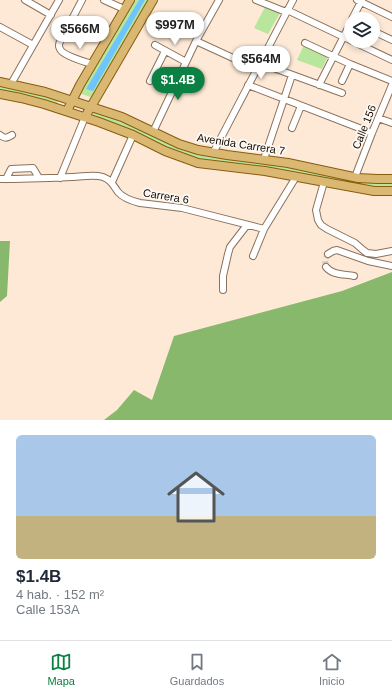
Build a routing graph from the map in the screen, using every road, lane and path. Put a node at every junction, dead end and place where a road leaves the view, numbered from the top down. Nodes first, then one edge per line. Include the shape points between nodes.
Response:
1 (25, 0) edge
2 (59, 0) edge
3 (82, 0) edge
4 (104, 0) edge
5 (130, 0) edge
6 (153, 0) edge
7 (219, 0) edge
8 (256, 0) edge
9 (293, 0) edge
10 (360, 1) edge
11 (124, 9) junction
12 (287, 11) junction
13 (355, 12) edge
14 (51, 14) junction
15 (392, 17) edge
16 (0, 27) edge
17 (380, 34) edge
18 (343, 38) junction
19 (392, 40) edge
20 (196, 41) junction
21 (305, 43) dead end
22 (33, 45) junction
23 (154, 45) dead end
24 (165, 51) junction
25 (333, 56) junction
26 (392, 60) edge
27 (186, 62) junction
28 (92, 64) junction
29 (350, 64) junction
30 (258, 66) junction
31 (292, 75) junction
32 (150, 81) dead end
33 (342, 81) dead end
34 (392, 81) edge
35 (0, 82) edge
36 (11, 84) junction
37 (248, 85) junction
38 (320, 85) junction
39 (392, 85) edge
40 (342, 93) dead end
41 (2, 96) edge
42 (284, 99) junction
43 (72, 100) junction
44 (91, 106) junction
45 (301, 106) junction
46 (67, 112) junction
47 (85, 118) junction
48 (378, 118) junction
49 (392, 123) edge
50 (292, 128) dead end
51 (153, 132) junction
52 (372, 133) junction
53 (0, 135) edge
54 (12, 135) dead end
55 (133, 135) junction
56 (213, 153) junction
57 (264, 159) junction
58 (296, 177) junction
59 (355, 177) junction
60 (39, 178) junction
61 (60, 178) junction
62 (3, 179) edge
63 (392, 179) edge
64 (112, 182) junction
65 (328, 183) junction
66 (392, 191) edge
67 (247, 224) junction
68 (264, 229) junction
69 (392, 251) edge
70 (328, 254) dead end
71 (253, 256) dead end
72 (326, 266) dead end
73 (392, 266) edge
74 (354, 276) dead end
75 (224, 290) dead end

1 - 14 street
2 - 14 street
3 - 28 street via 59,48 61,52
4 - 11 street
5 - 11 main road
6 - 44 main road
7 - 20 street
8 - 12 street
9 - 12 street
10 - 13 street
10 - 15 street
11 - 28 main road
12 - 18 street
12 - 30 street
14 - 22 street
16 - 22 street
17 - 19 street
18 - 25 street
18 - 26 street
20 - 27 street
20 - 30 street
21 - 25 street
22 - 36 street
23 - 24 street
24 - 27 street
24 - 32 street
25 - 29 street
25 - 38 street
27 - 51 street
28 - 43 main road
29 - 33 street
29 - 34 street
30 - 31 street
30 - 37 street
31 - 38 street
31 - 42 street
35 - 36 main road, Avenida Carrera 7
36 - 43 main road, Avenida Carrera 7
37 - 42 street
37 - 56 street
38 - 40 street
39 - 48 street, Calle 156
41 - 46 main road via 44,104
42 - 45 street
42 - 57 street
43 - 44 main road, Avenida Carrera 7
43 - 46 main road
44 - 47 main road
44 - 51 main road, Avenida Carrera 7
45 - 50 street
45 - 52 street
46 - 47 main road
47 - 55 main road
47 - 61 street
48 - 49 street
48 - 52 street, Calle 156
51 - 56 main road, Avenida Carrera 7 via 179,144
52 - 59 street, Calle 156
53 - 54 street via 7,138
55 - 58 main road via 165,151 198,163
55 - 64 street
56 - 57 main road, Avenida Carrera 7
57 - 59 main road, Avenida Carrera 7
58 - 65 main road
58 - 68 street
59 - 63 main road, Avenida Carrera 7
59 - 65 main road via 349,184
60 - 61 street
60 - 62 street
60 - 62 street via 33,168 11,169
61 - 64 street via 94,176
64 - 67 street, Carrera 6 via 123,196 133,201 182,208
65 - 66 main road via 374,191
65 - 69 street via 316,210 322,225 356,243 367,253
67 - 68 street, Carrera 6
67 - 75 street via 230,247 222,276
68 - 71 street
70 - 73 street via 337,250
72 - 74 street via 333,272

